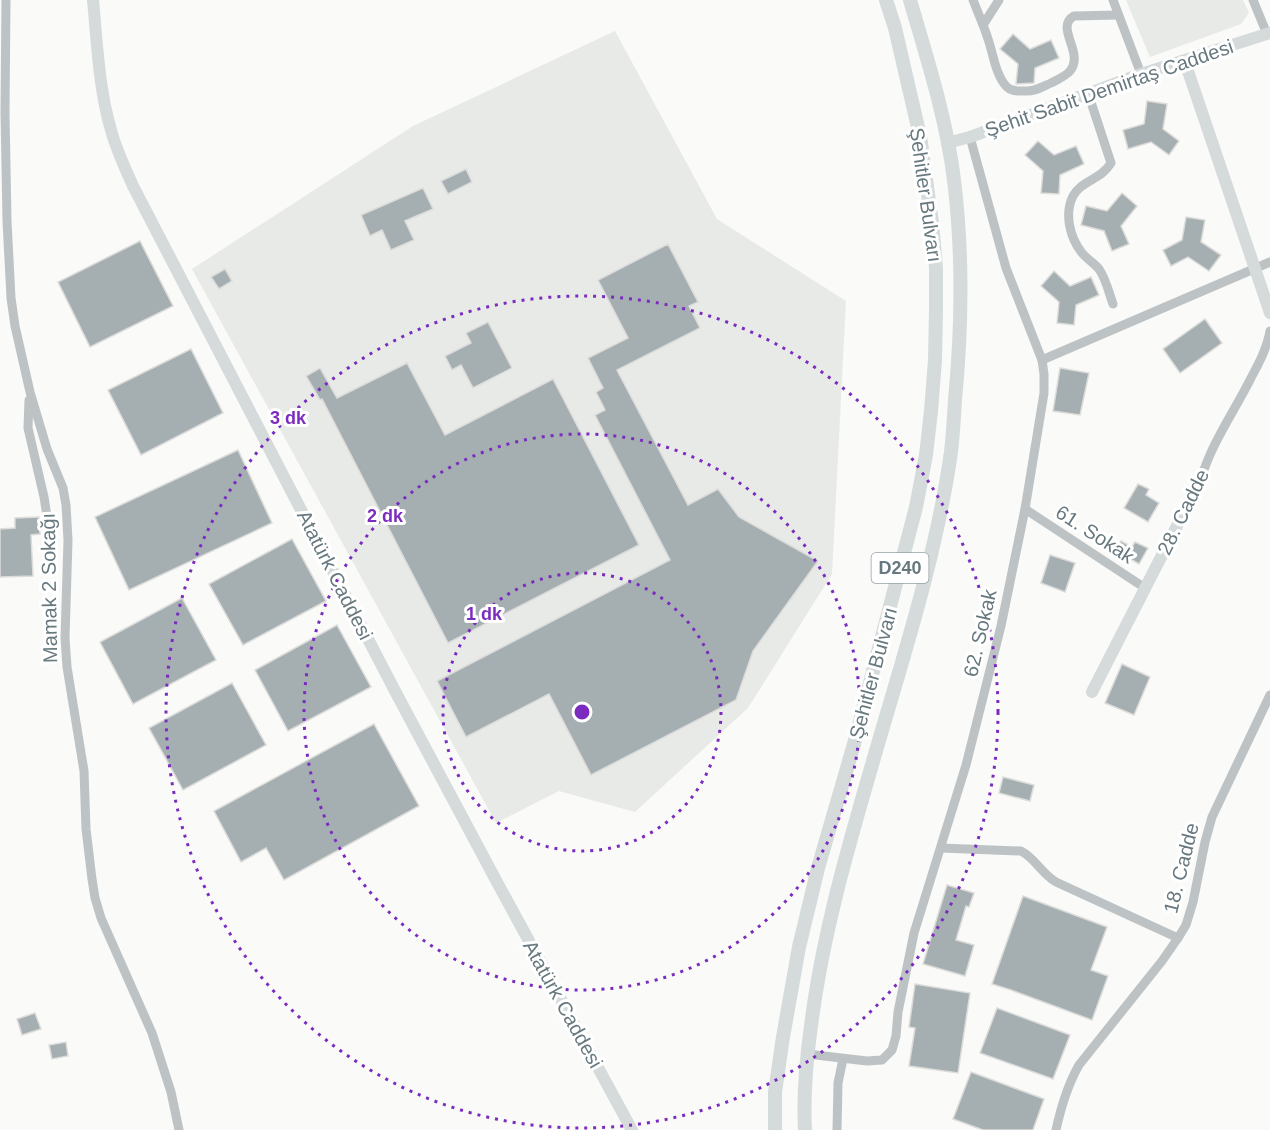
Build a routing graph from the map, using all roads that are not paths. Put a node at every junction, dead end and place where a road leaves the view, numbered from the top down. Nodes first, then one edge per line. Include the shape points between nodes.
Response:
1 (6, 0) edge
2 (93, 0) edge
3 (886, 0) edge
4 (910, 0) edge
5 (974, 0) edge
6 (999, 0) edge
7 (1113, 0) edge
8 (1253, 0) edge
9 (1118, 15) junction
10 (983, 25) junction
11 (1268, 34) edge
12 (1188, 71) dead end
13 (1141, 74) junction
14 (1088, 93) junction
15 (969, 137) junction
16 (947, 144) junction
17 (1270, 262) edge
18 (1255, 268) junction
19 (1113, 304) dead end
20 (1270, 313) edge
21 (1270, 331) edge
22 (1042, 360) junction
23 (30, 392) junction
24 (1201, 478) joint
25 (1025, 509) junction
26 (48, 563) dead end
27 (1145, 588) junction
28 (1092, 692) dead end
29 (1270, 695) edge
30 (941, 848) junction
31 (1178, 938) junction
32 (807, 1054) junction
33 (843, 1059) junction
34 (179, 1130) edge
35 (632, 1130) edge
36 (775, 1130) edge
37 (805, 1130) edge
38 (837, 1130) edge
39 (1056, 1130) edge

1 - 23 street, Mamak 2 Sokağı via 9,271 15,326
2 - 35 main road, Atatürk Caddesi via 110,128 133,186 395,691
3 - 36 main road, Şehitler Bulvarı / D240 via 920,136 932,223 936,289 931,411 916,507 799,947 775,1092
4 - 16 main road, Şehitler Bulvarı / D240
5 - 10 street
6 - 10 street
7 - 9 street
8 - 11 street
9 - 10 street via 1070,18 1066,27 1075,56 1072,69 1029,92 1012,91 1005,86
9 - 13 street
11 - 13 main road, Şehit Sabit Demirtaş Caddesi
12 - 18 main road
13 - 14 main road, Şehit Sabit Demirtaş Caddesi
14 - 15 main road, Şehit Sabit Demirtaş Caddesi
14 - 19 street via 1111,163 1107,171 1077,190 1069,211 1070,228 1083,253 1099,269
15 - 16 main road, Şehit Sabit Demirtaş Caddesi
15 - 22 street, 62. Sokak via 1006,268
16 - 32 main road, Şehitler Bulvarı / D240 via 954,179 961,305 951,450 929,562 841,872 814,997
17 - 18 street
18 - 20 main road
18 - 22 street
21 - 24 street, 28. Cadde via 1263,356 1218,437
22 - 25 street, 62. Sokak via 1044,393
23 - 26 street via 28,428 48,523
23 - 34 street, Mamak 2 Sokağı via 66,505 67,668 84,771 86,829 95,898 152,1033
24 - 27 main road, 28. Cadde
25 - 27 street, 61. Sokak
25 - 30 street, 62. Sokak via 982,703
27 - 28 main road, 28. Cadde
29 - 31 street, 18. Cadde via 1212,817 1191,908
30 - 31 street via 1021,851 1056,882
30 - 33 street, 62. Sokak via 914,933 892,1050 882,1060
31 - 39 street, 18. Cadde via 1079,1065 1065,1093
32 - 33 street, 62. Sokak
32 - 37 main road, Şehitler Bulvarı / D240
33 - 38 street

